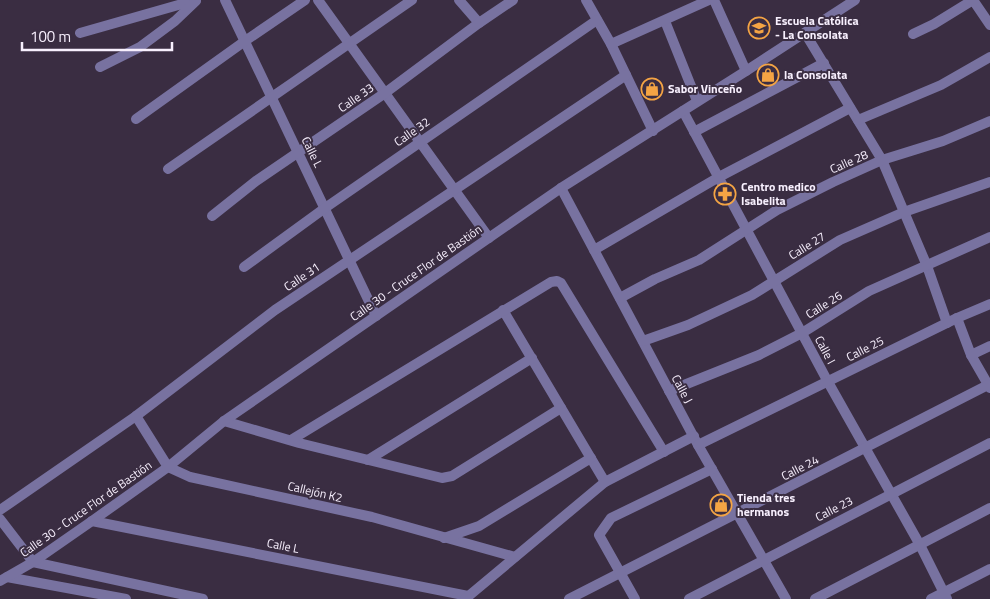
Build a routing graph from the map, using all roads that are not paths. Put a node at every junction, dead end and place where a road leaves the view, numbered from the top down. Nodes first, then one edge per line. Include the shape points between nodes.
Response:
1 (197, 0) edge
2 (225, 0) edge
3 (305, 0) edge
4 (318, 0) edge
5 (412, 0) edge
6 (460, 0) edge
7 (513, 0) edge
8 (586, 0) edge
9 (708, 0) edge
10 (714, 0) edge
11 (855, 0) edge
12 (972, 0) edge
13 (597, 20) junction
14 (664, 21) junction
15 (479, 23) junction
16 (990, 25) edge
17 (80, 33) dead end
18 (806, 33) junction
19 (913, 34) dead end
20 (245, 41) junction
21 (350, 44) junction
22 (611, 44) junction
23 (990, 57) edge
24 (824, 63) junction
25 (100, 67) dead end
26 (746, 71) junction
27 (626, 75) junction
28 (385, 93) junction
29 (272, 96) junction
30 (697, 101) junction
31 (850, 108) junction
32 (683, 111) junction
33 (136, 119) dead end
34 (858, 120) junction
35 (990, 121) edge
36 (653, 131) junction
37 (694, 132) junction
38 (420, 142) junction
39 (299, 153) junction
40 (882, 160) junction
41 (168, 169) dead end
42 (719, 177) junction
43 (990, 182) edge
44 (560, 188) junction
45 (454, 190) junction
46 (325, 208) junction
47 (904, 212) junction
48 (212, 216) dead end
49 (746, 230) junction
50 (990, 237) edge
51 (489, 238) junction
52 (594, 250) junction
53 (349, 260) junction
54 (927, 266) junction
55 (244, 267) dead end
56 (774, 281) junction
57 (620, 298) junction
58 (990, 304) edge
59 (503, 310) junction
60 (376, 316) junction
61 (952, 320) junction
62 (802, 333) junction
63 (643, 341) junction
64 (990, 346) edge
65 (971, 354) junction
66 (532, 358) junction
67 (828, 382) junction
68 (989, 387) edge
69 (670, 392) junction
70 (561, 408) junction
71 (136, 416) junction
72 (224, 422) junction
73 (291, 440) junction
74 (696, 440) junction
75 (990, 443) edge
76 (865, 448) junction
77 (664, 452) junction
78 (591, 458) junction
79 (368, 460) junction
80 (168, 467) junction
81 (712, 469) junction
82 (605, 482) junction
83 (891, 494) junction
84 (990, 508) edge
85 (0, 510) edge
86 (737, 514) junction
87 (0, 519) edge
88 (92, 521) junction
89 (444, 538) junction
90 (920, 545) junction
91 (515, 557) junction
92 (764, 560) junction
93 (33, 562) junction
94 (990, 569) edge
95 (621, 574) junction
96 (3, 579) edge
97 (945, 596) edge
98 (188, 597) edge
99 (113, 598) edge
100 (466, 598) edge
101 (126, 599) edge
102 (203, 599) edge
103 (569, 599) edge
104 (635, 599) edge
105 (690, 599) edge
106 (786, 599) edge
107 (815, 599) edge
108 (930, 599) edge

1 - 17 street
1 - 25 street via 175,22 140,47
2 - 20 street, Calle L
3 - 20 street
4 - 21 street
5 - 21 street
6 - 15 street
7 - 15 street, Calle 33
8 - 13 street
9 - 14 street
10 - 26 street
11 - 18 street, Calle 30 - Cruce Flor de Bastión
12 - 16 street
12 - 19 street
13 - 22 street
13 - 38 street, Calle 32
14 - 22 street
14 - 30 street
15 - 28 street, Calle 33
18 - 24 street
18 - 26 street, Calle 30 - Cruce Flor de Bastión
20 - 29 street, Calle L
20 - 33 street
21 - 28 street
21 - 29 street
22 - 27 street
23 - 34 street via 941,85
24 - 31 street
24 - 37 street
26 - 30 street, Calle 30 - Cruce Flor de Bastión
27 - 36 street
27 - 45 street, Calle 31
28 - 38 street
28 - 39 street, Calle 33
29 - 39 street, Calle L
29 - 41 street
30 - 32 street, Calle 30 - Cruce Flor de Bastión
31 - 34 street
31 - 42 street
32 - 36 street, Calle 30 - Cruce Flor de Bastión
32 - 37 street, Calle I
34 - 40 street
35 - 40 street, Calle 28 via 943,141
36 - 44 street, Calle 30 - Cruce Flor de Bastión
37 - 42 street, Calle I
38 - 45 street
38 - 46 street, Calle 32
39 - 46 street, Calle L
39 - 48 street, Calle 33 via 256,180
40 - 47 street
40 - 49 street, Calle 28 via 777,210
42 - 49 street, Calle I
42 - 52 street
43 - 47 street, Calle 27
44 - 51 street, Calle 30 - Cruce Flor de Bastión
44 - 52 street, Calle J
45 - 51 street
45 - 53 street, Calle 31
46 - 53 street, Calle L
46 - 55 street, Calle 32
47 - 54 street
47 - 56 street, Calle 27 via 840,240
49 - 56 street, Calle I
49 - 57 street, Calle 28 via 699,260
50 - 54 street, Calle 26
51 - 60 street, Calle 30 - Cruce Flor de Bastión
52 - 57 street, Calle J
53 - 60 street, Calle L
53 - 71 street, Calle 31 via 275,310
54 - 61 street
54 - 62 street, Calle 26 via 869,292
56 - 62 street, Calle I
56 - 63 street, Calle 27 via 688,325
57 - 63 street, Calle J
58 - 61 street, Calle 25
59 - 66 street
59 - 73 street
59 - 77 street via 551,282 561,283
60 - 72 street, Calle 30 - Cruce Flor de Bastión
61 - 65 street
61 - 67 street, Calle 25
62 - 67 street, Calle I
62 - 69 street, Calle 26
63 - 69 street, Calle J
64 - 65 street
65 - 68 street
66 - 70 street
66 - 79 street
67 - 74 street, Calle 25
67 - 76 street, Calle I
68 - 76 street, Calle 24
69 - 74 street, Calle J
70 - 78 street
70 - 79 street via 452,476 442,478
71 - 80 street
71 - 85 street, Calle 31
72 - 73 street
72 - 80 street, Calle 30 - Cruce Flor de Bastión
73 - 79 street
74 - 77 street, Calle 25
74 - 81 street, Calle J
75 - 83 street, Calle 23
76 - 83 street, Calle I
76 - 86 street, Calle 24
77 - 82 street, Calle 25
78 - 82 street
78 - 89 street via 479,526
80 - 88 street, Calle 30 - Cruce Flor de Bastión
80 - 89 street, Callejón K2 via 190,477 372,517
81 - 86 street, Calle J
81 - 95 street via 611,518 599,535
82 - 91 street, Calle 25
83 - 90 street, Calle I
83 - 92 street, Calle 23
84 - 90 street
86 - 92 street, Calle J
86 - 95 street, Calle 24
87 - 93 street
88 - 93 street, Calle 30 - Cruce Flor de Bastión
88 - 100 street, Calle L
89 - 91 street, Callejón K2
90 - 97 street, Calle I
90 - 107 street
91 - 100 street, Calle 25
92 - 105 street, Calle 23
92 - 106 street, Calle J
93 - 96 street, Calle 30 - Cruce Flor de Bastión
93 - 98 street
94 - 97 street
95 - 103 street, Calle 24
95 - 104 street
96 - 99 street
97 - 108 street
98 - 102 street
99 - 101 street

